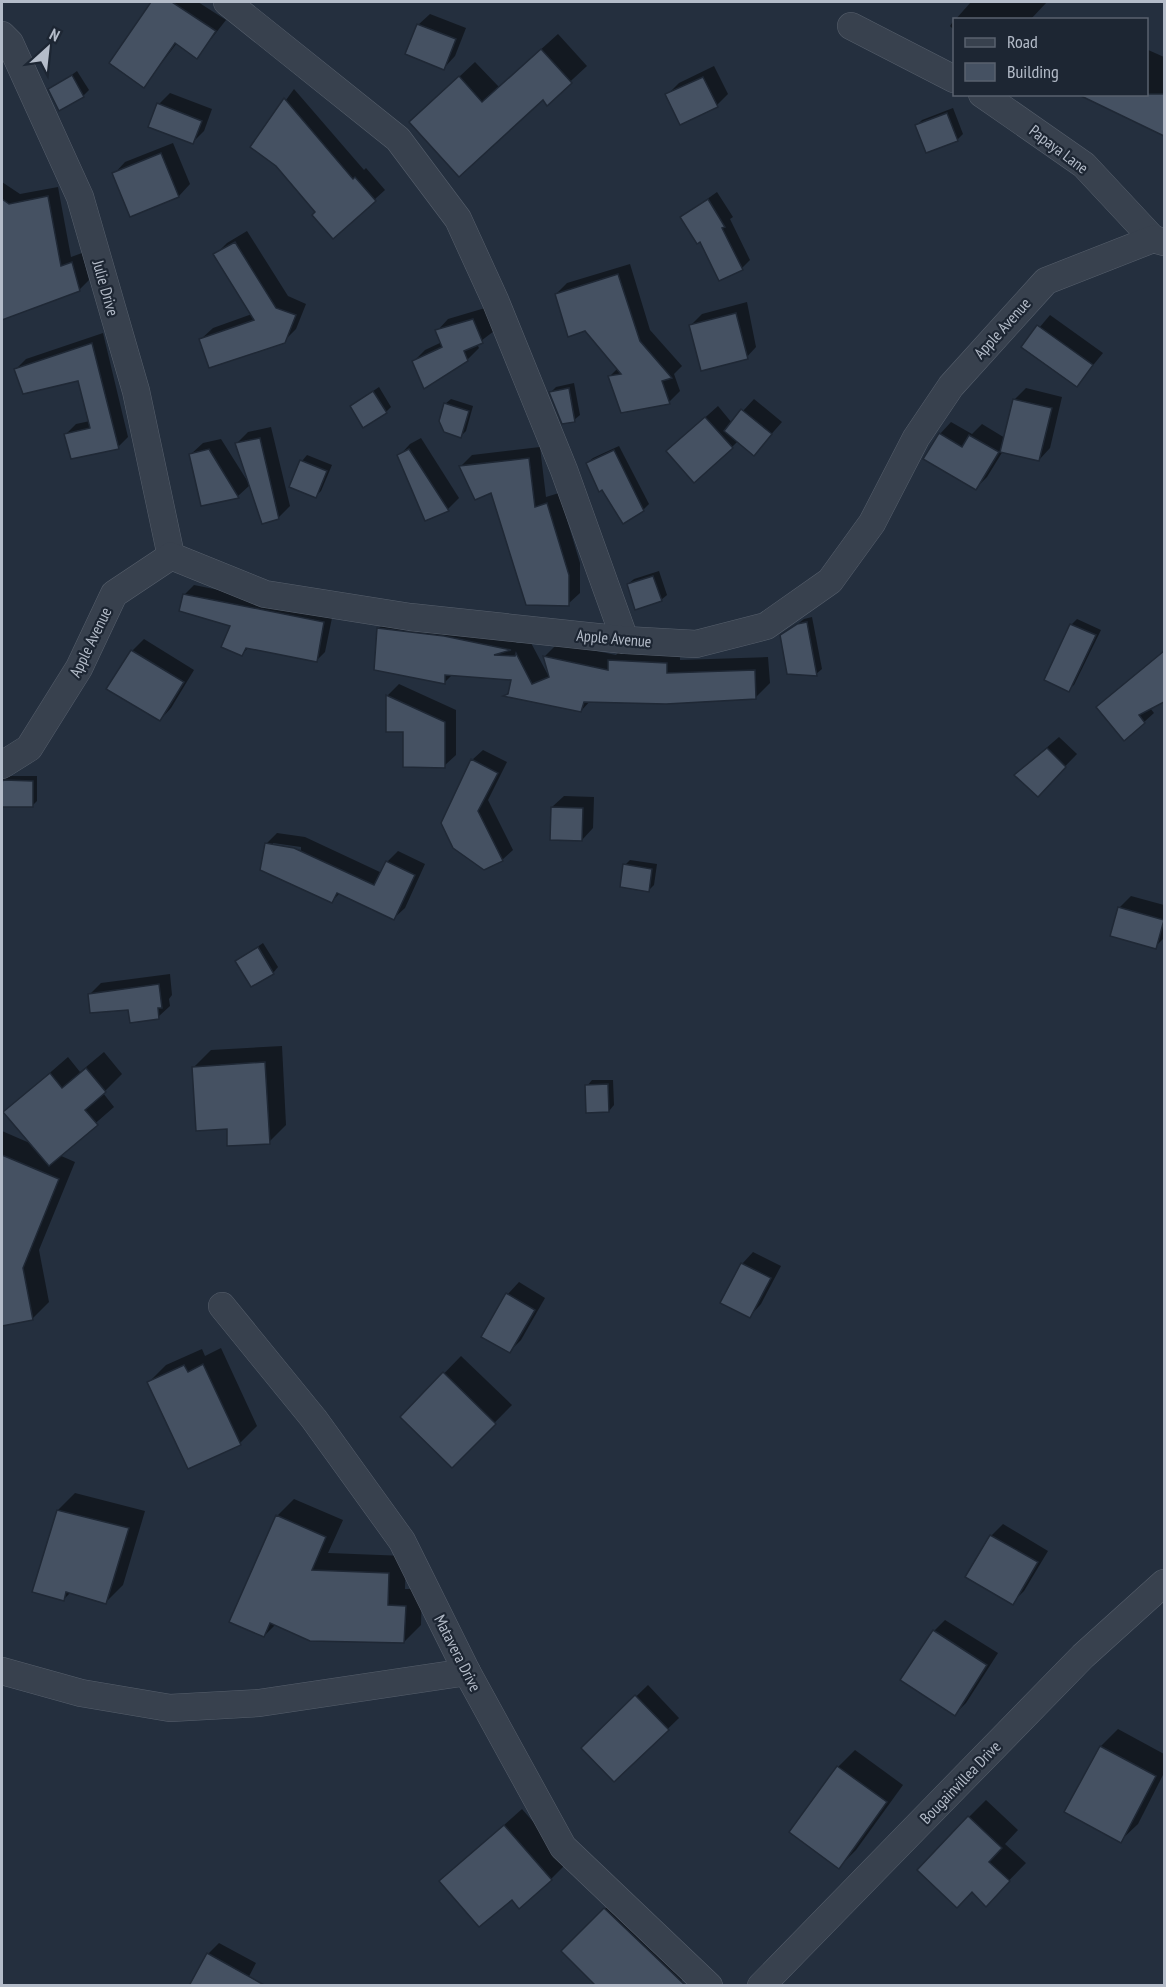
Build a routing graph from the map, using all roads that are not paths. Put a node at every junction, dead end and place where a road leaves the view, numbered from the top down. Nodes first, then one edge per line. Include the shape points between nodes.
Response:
1 (227, 2) edge
2 (851, 26) dead end
3 (2, 35) edge
4 (953, 78) edge
5 (985, 96) edge
6 (1159, 241) edge
7 (171, 556) junction
8 (626, 640) junction
9 (2, 765) edge
10 (222, 1306) dead end
11 (1164, 1583) edge
12 (2, 1671) edge
13 (467, 1672) junction
14 (709, 1986) edge
15 (761, 1986) edge

1 - 8 street via 398,139 458,219 564,470
2 - 4 street
3 - 7 street, Julie Drive via 10,44 80,196 136,392
5 - 6 street, Papaya Lane via 1084,165
6 - 8 street, Apple Avenue via 1046,281 1029,298 951,386 916,438 872,523 830,581 766,626 696,644
7 - 8 street, Apple Avenue via 265,594 410,617
7 - 9 street, Apple Avenue via 114,594 79,668 29,748
10 - 13 street, Matavera Drive via 315,1419 402,1541
11 - 15 street, Bougainvillea Drive via 1083,1656
12 - 13 street via 81,1692 170,1708 259,1703
13 - 14 street, Matavera Drive via 563,1848

